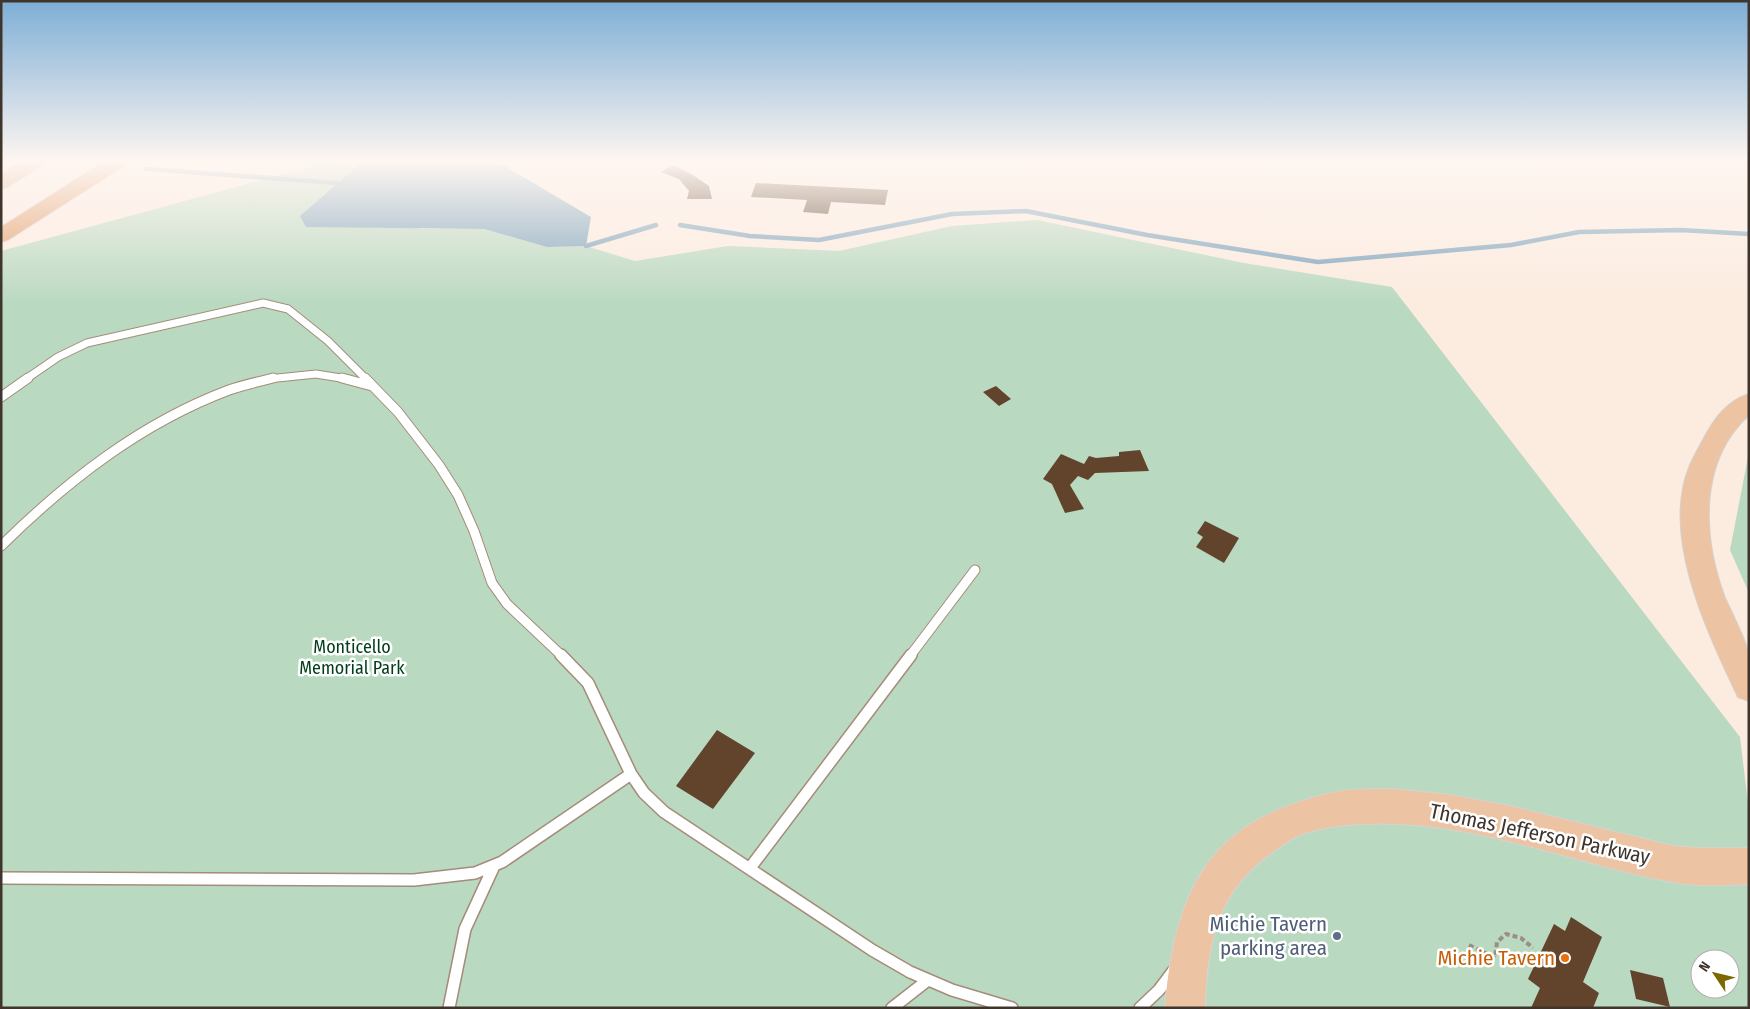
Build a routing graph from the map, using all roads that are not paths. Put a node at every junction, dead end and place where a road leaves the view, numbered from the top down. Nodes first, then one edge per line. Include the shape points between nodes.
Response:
1 (43, 209) edge
2 (1, 236) edge
3 (372, 386) junction
4 (1, 396) edge
5 (1749, 404) edge
6 (1, 546) edge
7 (975, 570) dead end
8 (1749, 688) edge
9 (631, 774) junction
10 (494, 866) junction
11 (1749, 866) edge
12 (750, 868) junction
13 (1, 878) edge
14 (1191, 947) junction
15 (928, 980) junction
16 (450, 1008) edge
17 (892, 1008) edge
18 (1012, 1008) edge
19 (1140, 1008) edge
20 (1185, 1008) edge

1 - 2 highway
3 - 4 lane via 328,341 288,308 263,303 87,343 58,357
3 - 6 lane via 337,376 296,375 243,386 210,399 126,442 22,524
3 - 9 lane via 398,412 448,480 474,531 492,583 507,604 588,683
5 - 8 main road via 1728,421 1709,449 1699,474 1695,503 1696,540 1704,580 1718,622
7 - 12 lane
9 - 10 lane
9 - 12 lane via 644,793 664,812
10 - 13 lane via 475,873 414,880
10 - 16 lane via 465,929
11 - 14 main road, Thomas Jefferson Parkway via 1716,868 1674,864 1469,815 1378,805 1341,807 1307,815 1253,842 1218,880
12 - 15 lane via 872,950
14 - 19 lane via 1159,990
14 - 20 main road, Thomas Jefferson Parkway
15 - 17 lane
15 - 18 lane

